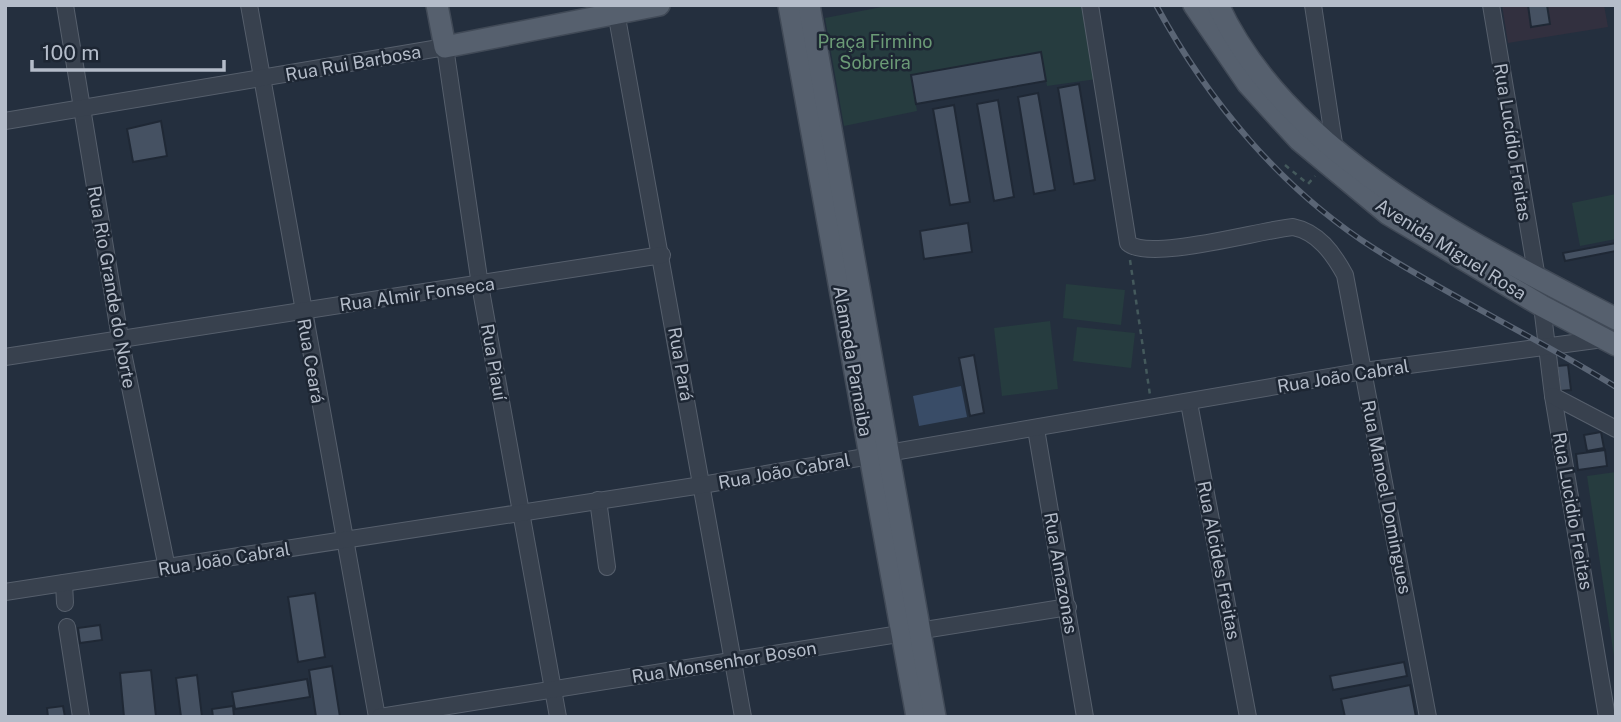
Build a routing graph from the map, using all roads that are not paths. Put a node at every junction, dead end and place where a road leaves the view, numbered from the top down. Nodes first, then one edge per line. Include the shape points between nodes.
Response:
1 (65, 5) edge
2 (250, 5) edge
3 (437, 5) edge
4 (789, 5) edge
5 (809, 5) edge
6 (1090, 5) edge
7 (1194, 5) edge
8 (1218, 5) edge
9 (1313, 5) edge
10 (1491, 5) edge
11 (648, 6) edge
12 (617, 12) junction
13 (445, 47) junction
14 (263, 80) junction
15 (80, 107) junction
16 (5, 121) edge
17 (1335, 150) junction
18 (841, 236) junction
19 (662, 255) junction
20 (1537, 278) junction
21 (480, 285) junction
22 (1542, 306) junction
23 (302, 310) junction
24 (1616, 319) edge
25 (120, 338) junction
26 (1610, 342) edge
27 (1546, 347) junction
28 (5, 357) edge
29 (1364, 371) junction
30 (1553, 396) junction
31 (1189, 403) junction
32 (1036, 429) junction
33 (1616, 429) edge
34 (879, 454) junction
35 (702, 485) junction
36 (597, 500) junction
37 (521, 512) junction
38 (344, 539) junction
39 (607, 567) dead end
40 (167, 568) junction
41 (64, 583) junction
42 (5, 592) edge
43 (65, 603) dead end
44 (1068, 607) junction
45 (67, 627) dead end
46 (910, 632) junction
47 (733, 660) junction
48 (554, 689) junction
49 (81, 717) edge
50 (379, 717) edge
51 (558, 717) edge
52 (743, 717) edge
53 (917, 717) edge
54 (934, 717) edge
55 (1085, 717) edge
56 (1248, 717) edge
57 (1428, 717) edge
58 (1607, 717) edge

1 - 15 street, Rua Rio Grande do Norte
2 - 14 street, Rua Ceará
3 - 13 main road, Rua Piauí
4 - 18 main road, Alameda Parnaiba
5 - 18 main road, Alameda Parnaiba
6 - 29 street, Rua Manoel Domingues via 1126,238 1133,248 1156,250 1284,228 1312,234 1345,275
7 - 22 main road, Avenida Miguel Rosa via 1248,84 1299,140 1388,214
8 - 17 main road, Avenida Miguel Rosa via 1231,32 1271,87
9 - 17 street
10 - 20 street, Rua Lucídio Freitas
11 - 12 main road, Rua Rui Barbosa
12 - 13 main road, Rua Rui Barbosa
12 - 19 street, Rua Pará
13 - 14 street, Rua Rui Barbosa
13 - 21 street, Rua Piauí
14 - 15 street, Rua Rui Barbosa
14 - 23 street, Rua Ceará
15 - 16 street, Rua Rui Barbosa
15 - 25 street, Rua Rio Grande do Norte
17 - 20 main road, Avenida Miguel Rosa via 1375,183
18 - 34 main road, Alameda Parnaiba
19 - 21 street, Rua Almir Fonseca
19 - 35 street, Rua Pará
20 - 24 main road, Avenida Miguel Rosa
21 - 23 street, Rua Almir Fonseca
21 - 37 street, Rua Piauí
22 - 26 main road, Avenida Miguel Rosa
22 - 27 street, Rua Lucidio Freitas
23 - 25 street, Rua Almir Fonseca
23 - 38 street, Rua Ceará
25 - 28 street, Rua Almir Fonseca
25 - 40 street, Rua Rio Grande do Norte
26 - 27 street, Rua João Cabral
27 - 29 street, Rua João Cabral
27 - 30 street, Rua Lucidio Freitas
29 - 31 street, Rua João Cabral
29 - 57 street, Rua Manoel Domingues
30 - 33 street
30 - 58 street, Rua Lucidio Freitas
31 - 32 street, Rua João Cabral
31 - 56 street, Rua Alcides Freitas
32 - 34 street, Rua João Cabral
32 - 44 street, Rua Amazonas
34 - 35 street, Rua João Cabral
34 - 46 main road, Alameda Parnaiba
35 - 36 street, Rua João Cabral
35 - 47 street, Rua Pará
36 - 37 street, Rua João Cabral
36 - 39 street
37 - 38 street, Rua João Cabral
37 - 48 street, Rua Piauí
38 - 40 street, Rua João Cabral
38 - 50 street, Rua Ceará
40 - 41 street, Rua João Cabral
41 - 42 street, Rua João Cabral
41 - 43 street
44 - 46 street, Rua Monsenhor Boson
44 - 55 street, Rua Amazonas
45 - 49 street
46 - 47 street, Rua Monsenhor Boson
46 - 53 main road, Alameda Parnaiba
46 - 54 main road, Alameda Parnaiba
47 - 48 street, Rua Monsenhor Boson
47 - 52 street, Rua Pará
48 - 50 street, Rua Monsenhor Boson
48 - 51 street, Rua Piauí

